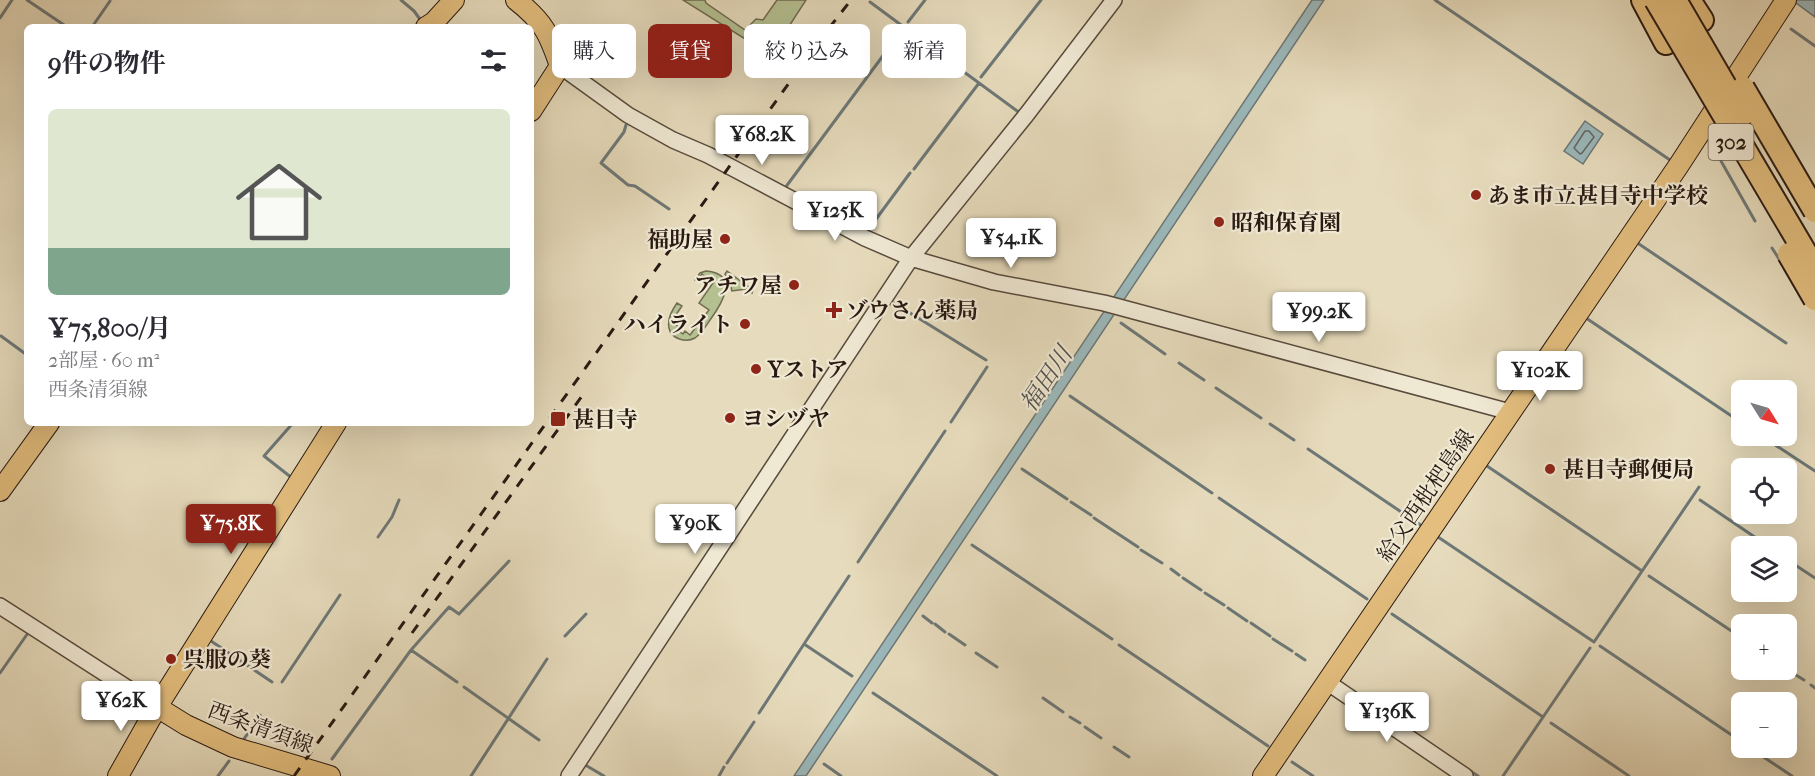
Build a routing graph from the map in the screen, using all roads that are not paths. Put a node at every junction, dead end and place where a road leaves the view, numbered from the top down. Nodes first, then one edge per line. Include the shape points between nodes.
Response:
1 (454, 0) edge
2 (516, 0) edge
3 (1114, 0) edge
4 (1643, 0) edge
5 (1648, 0) edge
6 (1656, 0) edge
7 (1675, 0) edge
8 (1689, 0) edge
9 (1784, 3) edge
10 (431, 24) edge
11 (552, 46) edge
12 (552, 78) edge
13 (577, 78) edge
14 (534, 106) edge
15 (1713, 112) junction
16 (1815, 211) edge
17 (1815, 241) edge
18 (911, 258) junction
19 (1815, 269) edge
20 (1815, 284) edge
21 (1815, 299) edge
22 (1510, 412) junction
23 (47, 426) edge
24 (334, 426) edge
25 (0, 491) edge
26 (0, 606) edge
27 (1327, 682) junction
28 (157, 707) junction
29 (118, 776) edge
30 (330, 776) edge
31 (569, 776) edge
32 (1263, 776) edge
33 (1465, 776) edge

1 - 10 main road
2 - 11 main road via 544,25
3 - 18 street
4 - 21 highway, bridge
5 - 15 highway, 302
6 - 19 highway, bridge
7 - 17 highway, bridge
8 - 16 highway, bridge
9 - 15 main road, 給父西枇杷島線
12 - 14 main road
13 - 18 street via 628,115 673,140
15 - 20 highway, 302
15 - 22 main road, 給父西枇杷島線
18 - 22 street via 993,282 1120,307
18 - 31 street
22 - 27 main road, 給父西枇杷島線
23 - 25 main road
24 - 28 main road
26 - 28 street
27 - 32 main road, 給父西枇杷島線
27 - 33 street
28 - 29 main road
28 - 30 main road, 西条清須線 via 233,747

